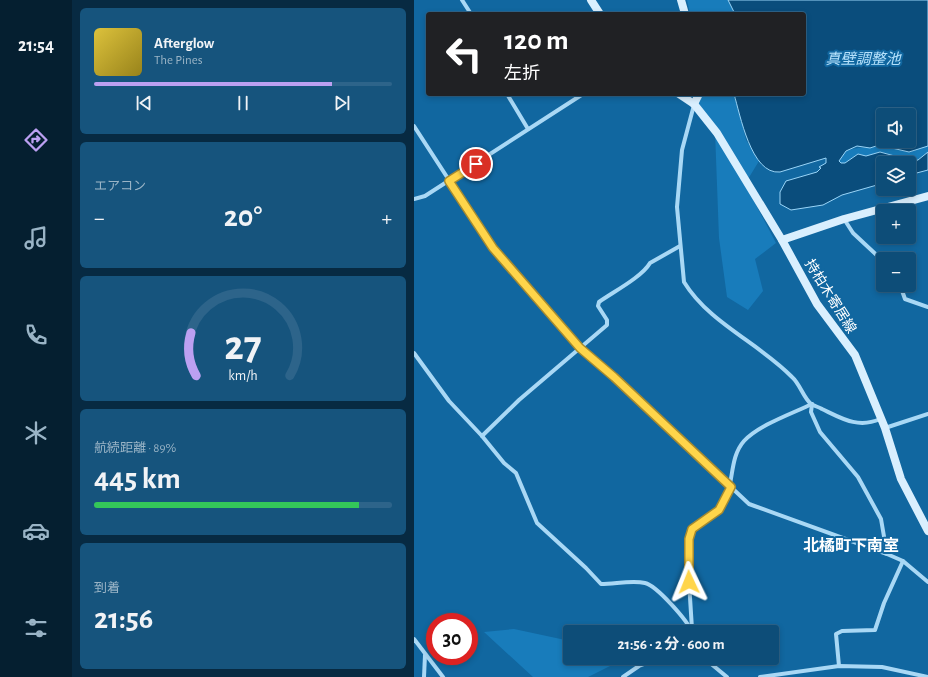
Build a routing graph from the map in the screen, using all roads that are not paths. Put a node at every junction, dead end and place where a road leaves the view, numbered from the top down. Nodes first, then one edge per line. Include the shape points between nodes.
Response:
1 (462, 0) edge
2 (591, 0) edge
3 (681, 0) edge
4 (470, 12) edge
5 (599, 12) edge
6 (684, 12) edge
7 (507, 96) edge
8 (580, 96) edge
9 (682, 96) edge
10 (698, 96) edge
11 (694, 104) junction
12 (414, 126) edge
13 (528, 129) junction
14 (449, 181) junction
15 (928, 196) edge
16 (414, 199) edge
17 (844, 219) junction
18 (782, 240) junction
19 (680, 246) junction
20 (876, 254) edge
21 (902, 292) edge
22 (928, 308) edge
23 (580, 348) junction
24 (414, 353) edge
25 (812, 404) junction
26 (928, 414) edge
27 (880, 419) junction
28 (885, 428) junction
29 (482, 436) junction
30 (731, 487) junction
31 (928, 531) edge
32 (887, 554) junction
33 (903, 561) junction
34 (928, 582) edge
35 (688, 625) edge
36 (692, 625) edge
37 (414, 639) edge
38 (416, 645) edge
39 (425, 654) junction
40 (642, 665) edge
41 (712, 665) edge
42 (839, 666) junction
43 (424, 677) edge
44 (443, 677) edge
45 (625, 677) edge
46 (726, 677) edge
47 (760, 677) edge
48 (928, 677) edge

1 - 4 street
2 - 5 main road
3 - 6 main road
7 - 13 street
8 - 13 street
9 - 11 main road, 持柏木寄居線
10 - 11 main road
11 - 18 main road, 持柏木寄居線 via 717,133
11 - 19 street via 682,150 677,207
12 - 14 street
13 - 14 street
14 - 16 street via 425,196
14 - 23 street via 493,248
15 - 17 main road
17 - 18 main road
17 - 20 street via 853,232
18 - 27 main road, 持柏木寄居線 via 818,304 855,355
19 - 23 street via 650,263 643,271 599,302 598,306 607,320 607,325
19 - 25 street via 684,282 690,292 714,315 792,377
21 - 22 street via 905,299
23 - 29 street via 519,400
23 - 30 street
24 - 29 street via 450,401
25 - 27 street via 845,421 875,422
25 - 30 street via 754,432 744,442 737,453
25 - 32 street via 811,412 820,432 858,477 881,519
26 - 28 street
27 - 28 main road, 持柏木寄居線
28 - 31 main road, 持柏木寄居線 via 901,479
29 - 35 street via 504,463 516,472 537,523 601,584 651,585
30 - 32 street via 748,504
30 - 36 street via 719,510 692,529 688,566
32 - 33 street
33 - 34 street
33 - 42 street via 875,630 842,631 836,634
37 - 38 street
38 - 39 street
39 - 43 street
39 - 44 street
40 - 45 street
41 - 46 street
42 - 47 street
42 - 48 street via 882,667

